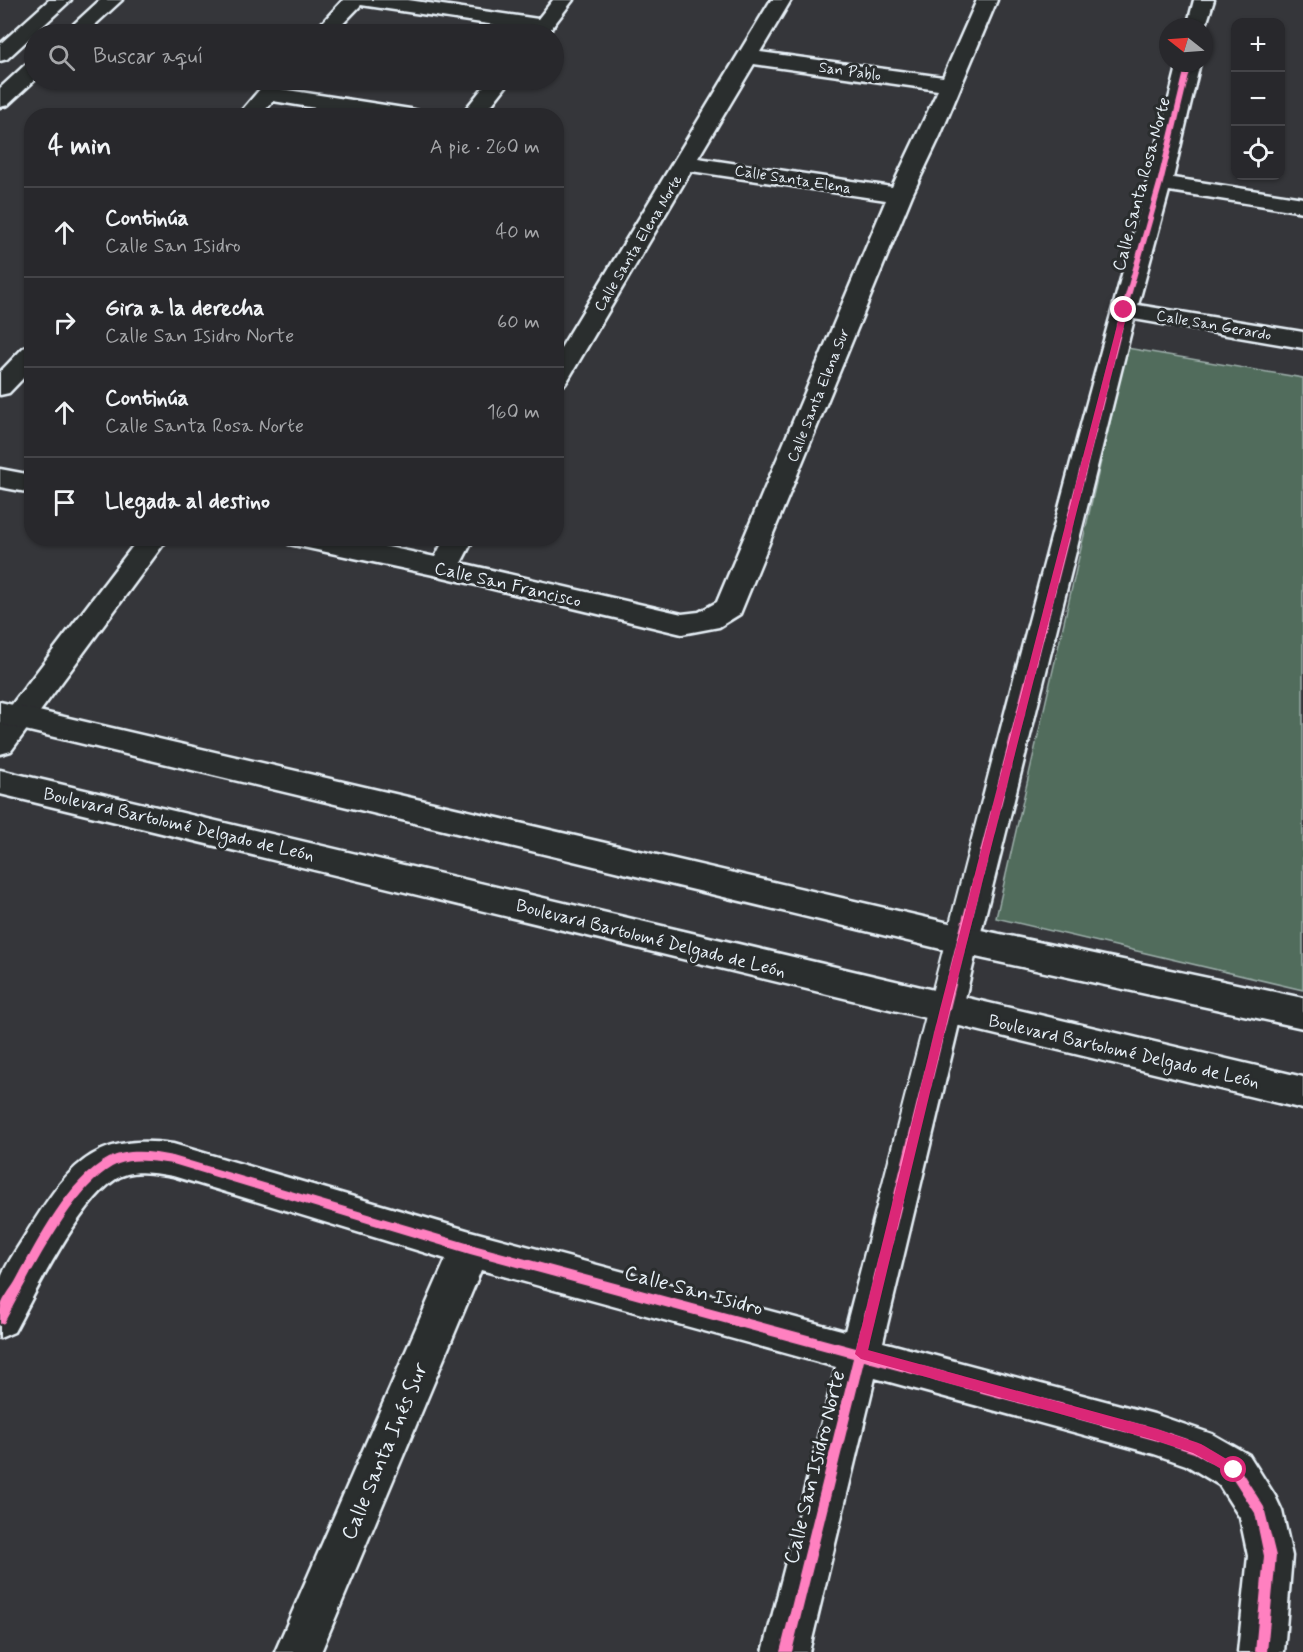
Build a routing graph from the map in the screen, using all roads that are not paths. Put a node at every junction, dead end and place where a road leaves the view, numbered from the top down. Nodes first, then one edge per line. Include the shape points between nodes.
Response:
1 (61, 0) edge
2 (112, 0) edge
3 (354, 0) edge
4 (366, 0) edge
5 (563, 0) edge
6 (781, 0) edge
7 (987, 0) edge
8 (1204, 0) edge
9 (1199, 18) edge
10 (34, 24) edge
11 (84, 24) edge
12 (331, 24) edge
13 (505, 24) edge
14 (545, 24) edge
15 (24, 33) edge
16 (0, 55) edge
17 (749, 57) junction
18 (1187, 72) edge
19 (24, 74) edge
20 (8, 83) edge
21 (951, 85) junction
22 (271, 90) edge
23 (288, 90) edge
24 (492, 90) edge
25 (0, 100) edge
26 (255, 108) edge
27 (372, 108) edge
28 (477, 108) edge
29 (686, 163) junction
30 (1160, 183) junction
31 (900, 195) junction
32 (1303, 205) edge
33 (1124, 310) junction
34 (1303, 340) edge
35 (24, 362) edge
36 (564, 365) edge
37 (0, 387) edge
38 (0, 478) edge
39 (24, 482) edge
40 (147, 546) edge
41 (336, 546) edge
42 (455, 546) edge
43 (442, 568) junction
44 (682, 624) joint
45 (10, 715) edge
46 (0, 743) edge
47 (0, 782) edge
48 (962, 940) junction
49 (945, 1009) junction
50 (1303, 1013) edge
51 (1303, 1093) edge
52 (470, 1249) junction
53 (0, 1319) edge
54 (861, 1354) junction
55 (298, 1652) edge
56 (786, 1652) edge
57 (1261, 1652) edge

1 - 10 street
2 - 11 street
3 - 12 street
4 - 13 street
5 - 14 street
6 - 17 street, Calle Santa Elena Norte
7 - 21 street, Calle Santa Elena Sur
8 - 9 street
15 - 16 street
17 - 21 street, San Pablo
17 - 29 street, Calle Santa Elena Norte
18 - 30 street, Calle Santa Rosa Norte
19 - 20 street
20 - 25 street
21 - 31 street, Calle Santa Elena Sur
22 - 26 street
23 - 27 street
24 - 28 street
29 - 31 street, Calle Santa Elena
29 - 36 street, Calle Santa Elena Norte
30 - 32 street
30 - 33 street, Calle Santa Rosa Norte
31 - 44 street, Calle Santa Elena Sur via 730,607 709,621
33 - 34 street, Calle San Gerardo
33 - 48 street, Calle Santa Rosa Norte
35 - 37 street
38 - 39 street
40 - 45 street
41 - 43 street, Calle San Francisco
42 - 43 street
43 - 44 street, Calle San Francisco
45 - 46 street
45 - 48 street
47 - 49 street, Boulevard Bartolomé Delgado de León
48 - 49 street, Calle San Isidro Norte
48 - 50 street
49 - 51 street, Boulevard Bartolomé Delgado de León
49 - 54 street, Calle San Isidro Norte
52 - 53 street, Calle San Isidro via 172,1160 137,1155 113,1161 87,1179 66,1206
52 - 54 street, Calle San Isidro
52 - 55 street, Calle Santa Inés Sur
54 - 56 street, Calle San Isidro Norte
54 - 57 street, Calle San Isidro via 1154,1434 1197,1449 1234,1470 1260,1511 1270,1556

